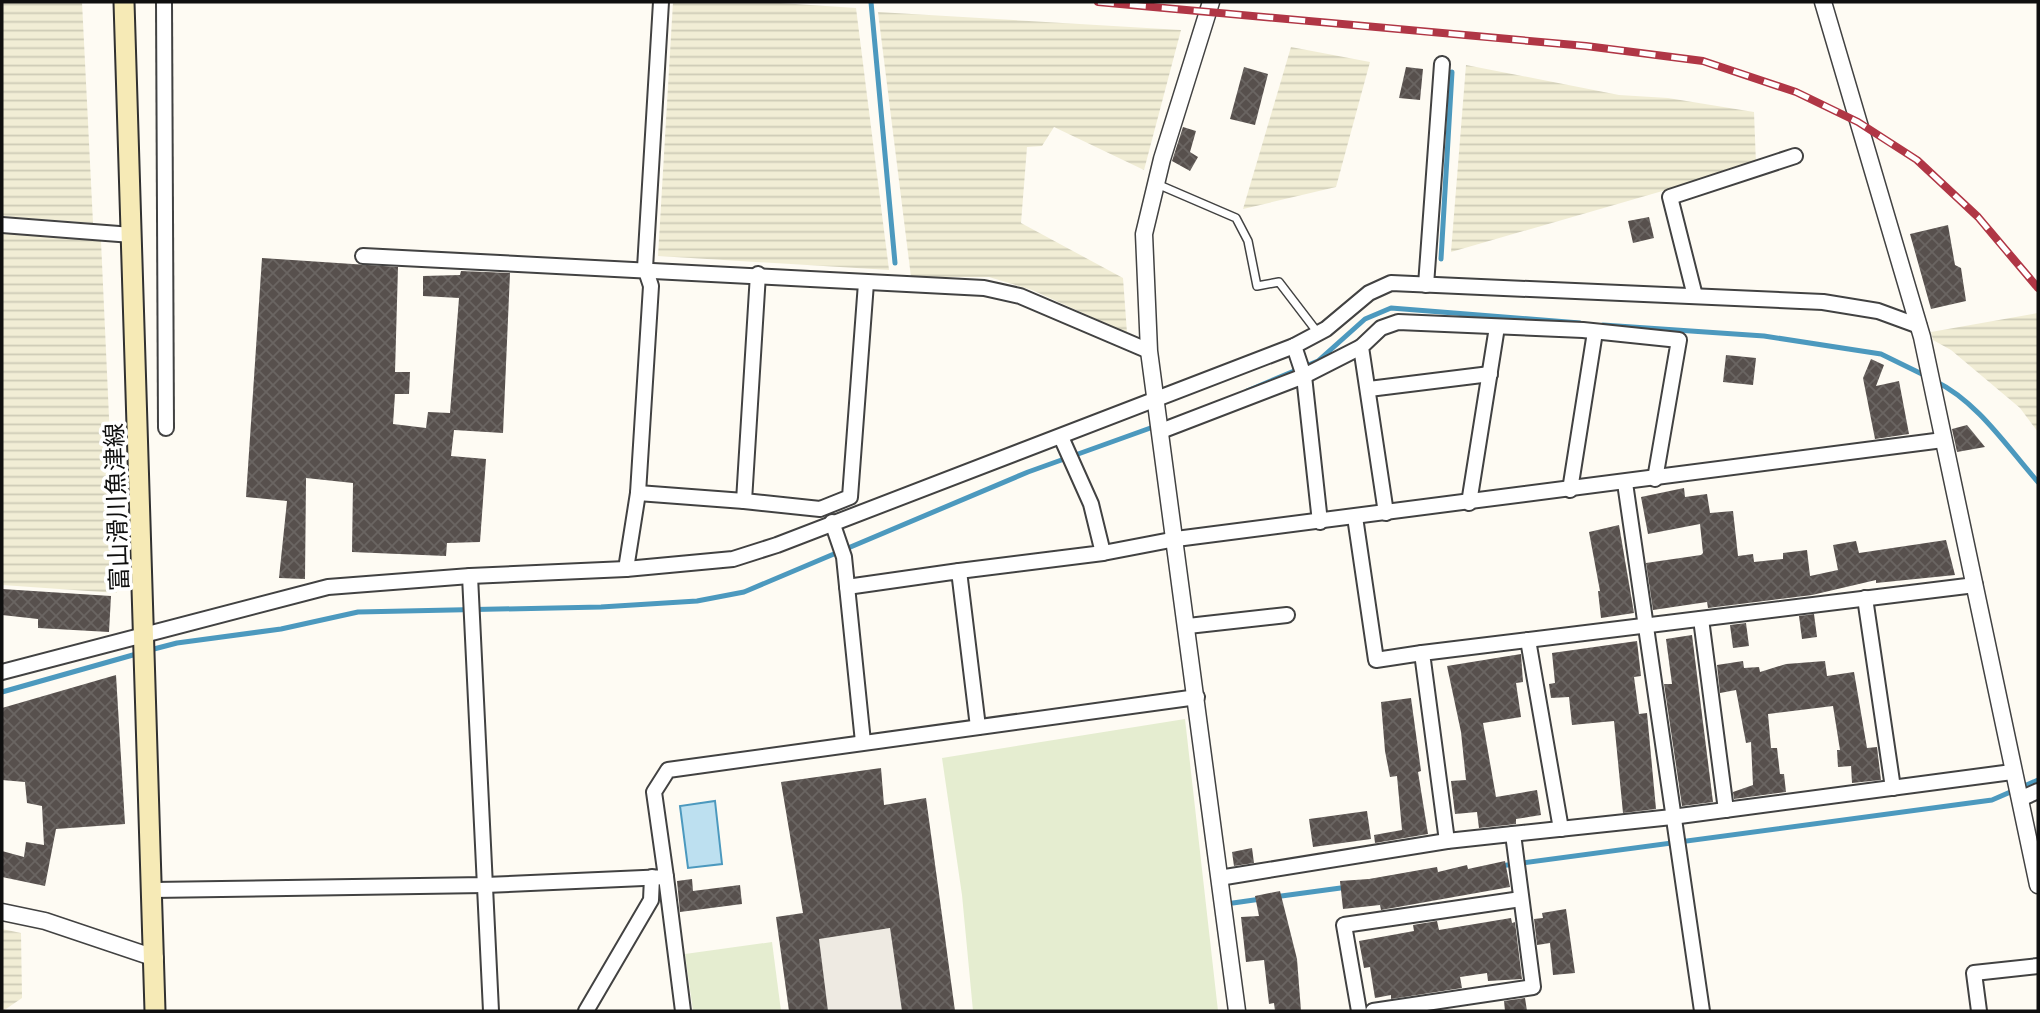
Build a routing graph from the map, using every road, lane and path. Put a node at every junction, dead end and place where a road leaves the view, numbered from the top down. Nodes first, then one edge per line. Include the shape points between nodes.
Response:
1 (124, 2) edge
2 (164, 2) edge
3 (661, 2) edge
4 (1211, 2) edge
5 (1823, 2) edge
6 (1442, 64) dead end
7 (1795, 156) dead end
8 (1157, 184) junction
9 (2, 225) edge
10 (132, 235) junction
11 (363, 256) dead end
12 (645, 268) junction
13 (758, 274) junction
14 (866, 283) junction
15 (1426, 285) junction
16 (1695, 296) junction
17 (1497, 327) junction
18 (1595, 332) junction
19 (1921, 332) junction
20 (1318, 333) junction
21 (1294, 346) junction
22 (1361, 347) junction
23 (1149, 351) junction
24 (1489, 374) junction
25 (1304, 376) junction
26 (1368, 389) junction
27 (1157, 401) junction
28 (166, 428) dead end
29 (1161, 432) junction
30 (1061, 437) junction
31 (1943, 440) junction
32 (1655, 479) junction
33 (1625, 483) junction
34 (1570, 490) junction
35 (638, 493) junction
36 (744, 501) junction
37 (1469, 503) junction
38 (1386, 513) junction
39 (1355, 517) junction
40 (832, 522) junction
41 (1320, 522) junction
42 (1176, 539) junction
43 (1103, 553) junction
44 (626, 569) junction
45 (959, 571) junction
46 (470, 576) junction
47 (1975, 585) junction
48 (847, 587) junction
49 (1865, 598) junction
50 (1287, 615) dead end
51 (1701, 619) junction
52 (1646, 625) junction
53 (1188, 626) junction
54 (145, 633) junction
55 (1528, 640) junction
56 (1422, 653) junction
57 (2, 672) edge
58 (1197, 697) junction
59 (978, 727) junction
60 (863, 742) junction
61 (2012, 772) junction
62 (1893, 788) junction
63 (2038, 791) edge
64 (2020, 799) junction
65 (1726, 810) junction
66 (1671, 817) junction
67 (1561, 829) junction
68 (1513, 834) junction
69 (1447, 841) junction
70 (659, 877) junction
71 (1219, 878) junction
72 (485, 885) junction
73 (2038, 885) edge
74 (153, 890) junction
75 (1521, 899) junction
76 (2, 912) edge
77 (155, 957) junction
78 (2038, 966) edge
79 (155, 1011) edge
80 (491, 1011) edge
81 (586, 1011) edge
82 (682, 1011) edge
83 (1237, 1011) edge
84 (1359, 1011) edge
85 (1373, 1011) edge
86 (1702, 1011) edge
87 (1979, 1011) edge

1 - 10 main road, 富山滑川魚津線
2 - 28 street
3 - 12 street
4 - 8 street
5 - 19 street
6 - 15 street
7 - 16 street via 1670,197
8 - 20 lane via 1236,218 1248,241 1257,286 1279,282
8 - 23 street via 1144,234
9 - 10 street
10 - 54 main road, 富山滑川魚津線
11 - 12 street via 581,269
12 - 13 street
12 - 35 street via 651,286
13 - 14 street
13 - 36 street
14 - 23 street via 984,288 1020,296
14 - 36 street via 850,496 820,509
15 - 16 street
15 - 20 street via 1391,283 1369,293
16 - 19 street via 1824,302 1878,311
17 - 18 street
17 - 22 street via 1398,322 1381,328
17 - 24 street
18 - 32 street via 1679,340
18 - 34 street
19 - 31 street
20 - 21 street
21 - 25 street
21 - 27 street
22 - 25 street
22 - 26 street
23 - 27 street
24 - 26 street
24 - 37 street
25 - 29 street
25 - 41 street
26 - 38 street
27 - 29 street
27 - 30 street
29 - 42 street
30 - 40 street
30 - 43 street via 1091,503
31 - 32 street
31 - 47 street
32 - 33 street
33 - 34 street
33 - 52 street
34 - 37 street
35 - 36 street
35 - 44 street
37 - 38 street
38 - 39 street
39 - 41 street
39 - 56 street via 1376,660
40 - 44 street via 733,559
40 - 48 street via 844,558
41 - 42 street
42 - 43 street
42 - 53 street
43 - 45 street
44 - 46 street
45 - 48 street
45 - 59 street
46 - 54 street via 328,587
46 - 72 street
47 - 49 street
47 - 61 street
48 - 60 street
49 - 51 street
49 - 62 street
50 - 53 street
51 - 52 street
51 - 65 street
52 - 55 street
52 - 66 street
53 - 58 street
54 - 57 street
54 - 74 main road, 富山滑川魚津線
55 - 56 street
55 - 67 street
56 - 69 street
58 - 59 street
58 - 71 street
59 - 60 street
60 - 70 street via 668,770 654,792
61 - 62 street
61 - 64 street
62 - 65 street
63 - 64 street
64 - 73 street
65 - 66 street
66 - 67 street
66 - 86 street
67 - 68 street
68 - 69 street
68 - 75 street
69 - 71 street
70 - 72 street
70 - 81 street via 651,900
70 - 82 street
71 - 83 street
72 - 74 street
72 - 80 street
74 - 77 main road, 富山滑川魚津線
75 - 84 street via 1343,925
75 - 85 street via 1533,987
76 - 77 street
77 - 79 main road, 富山滑川魚津線
78 - 87 street via 1974,973

